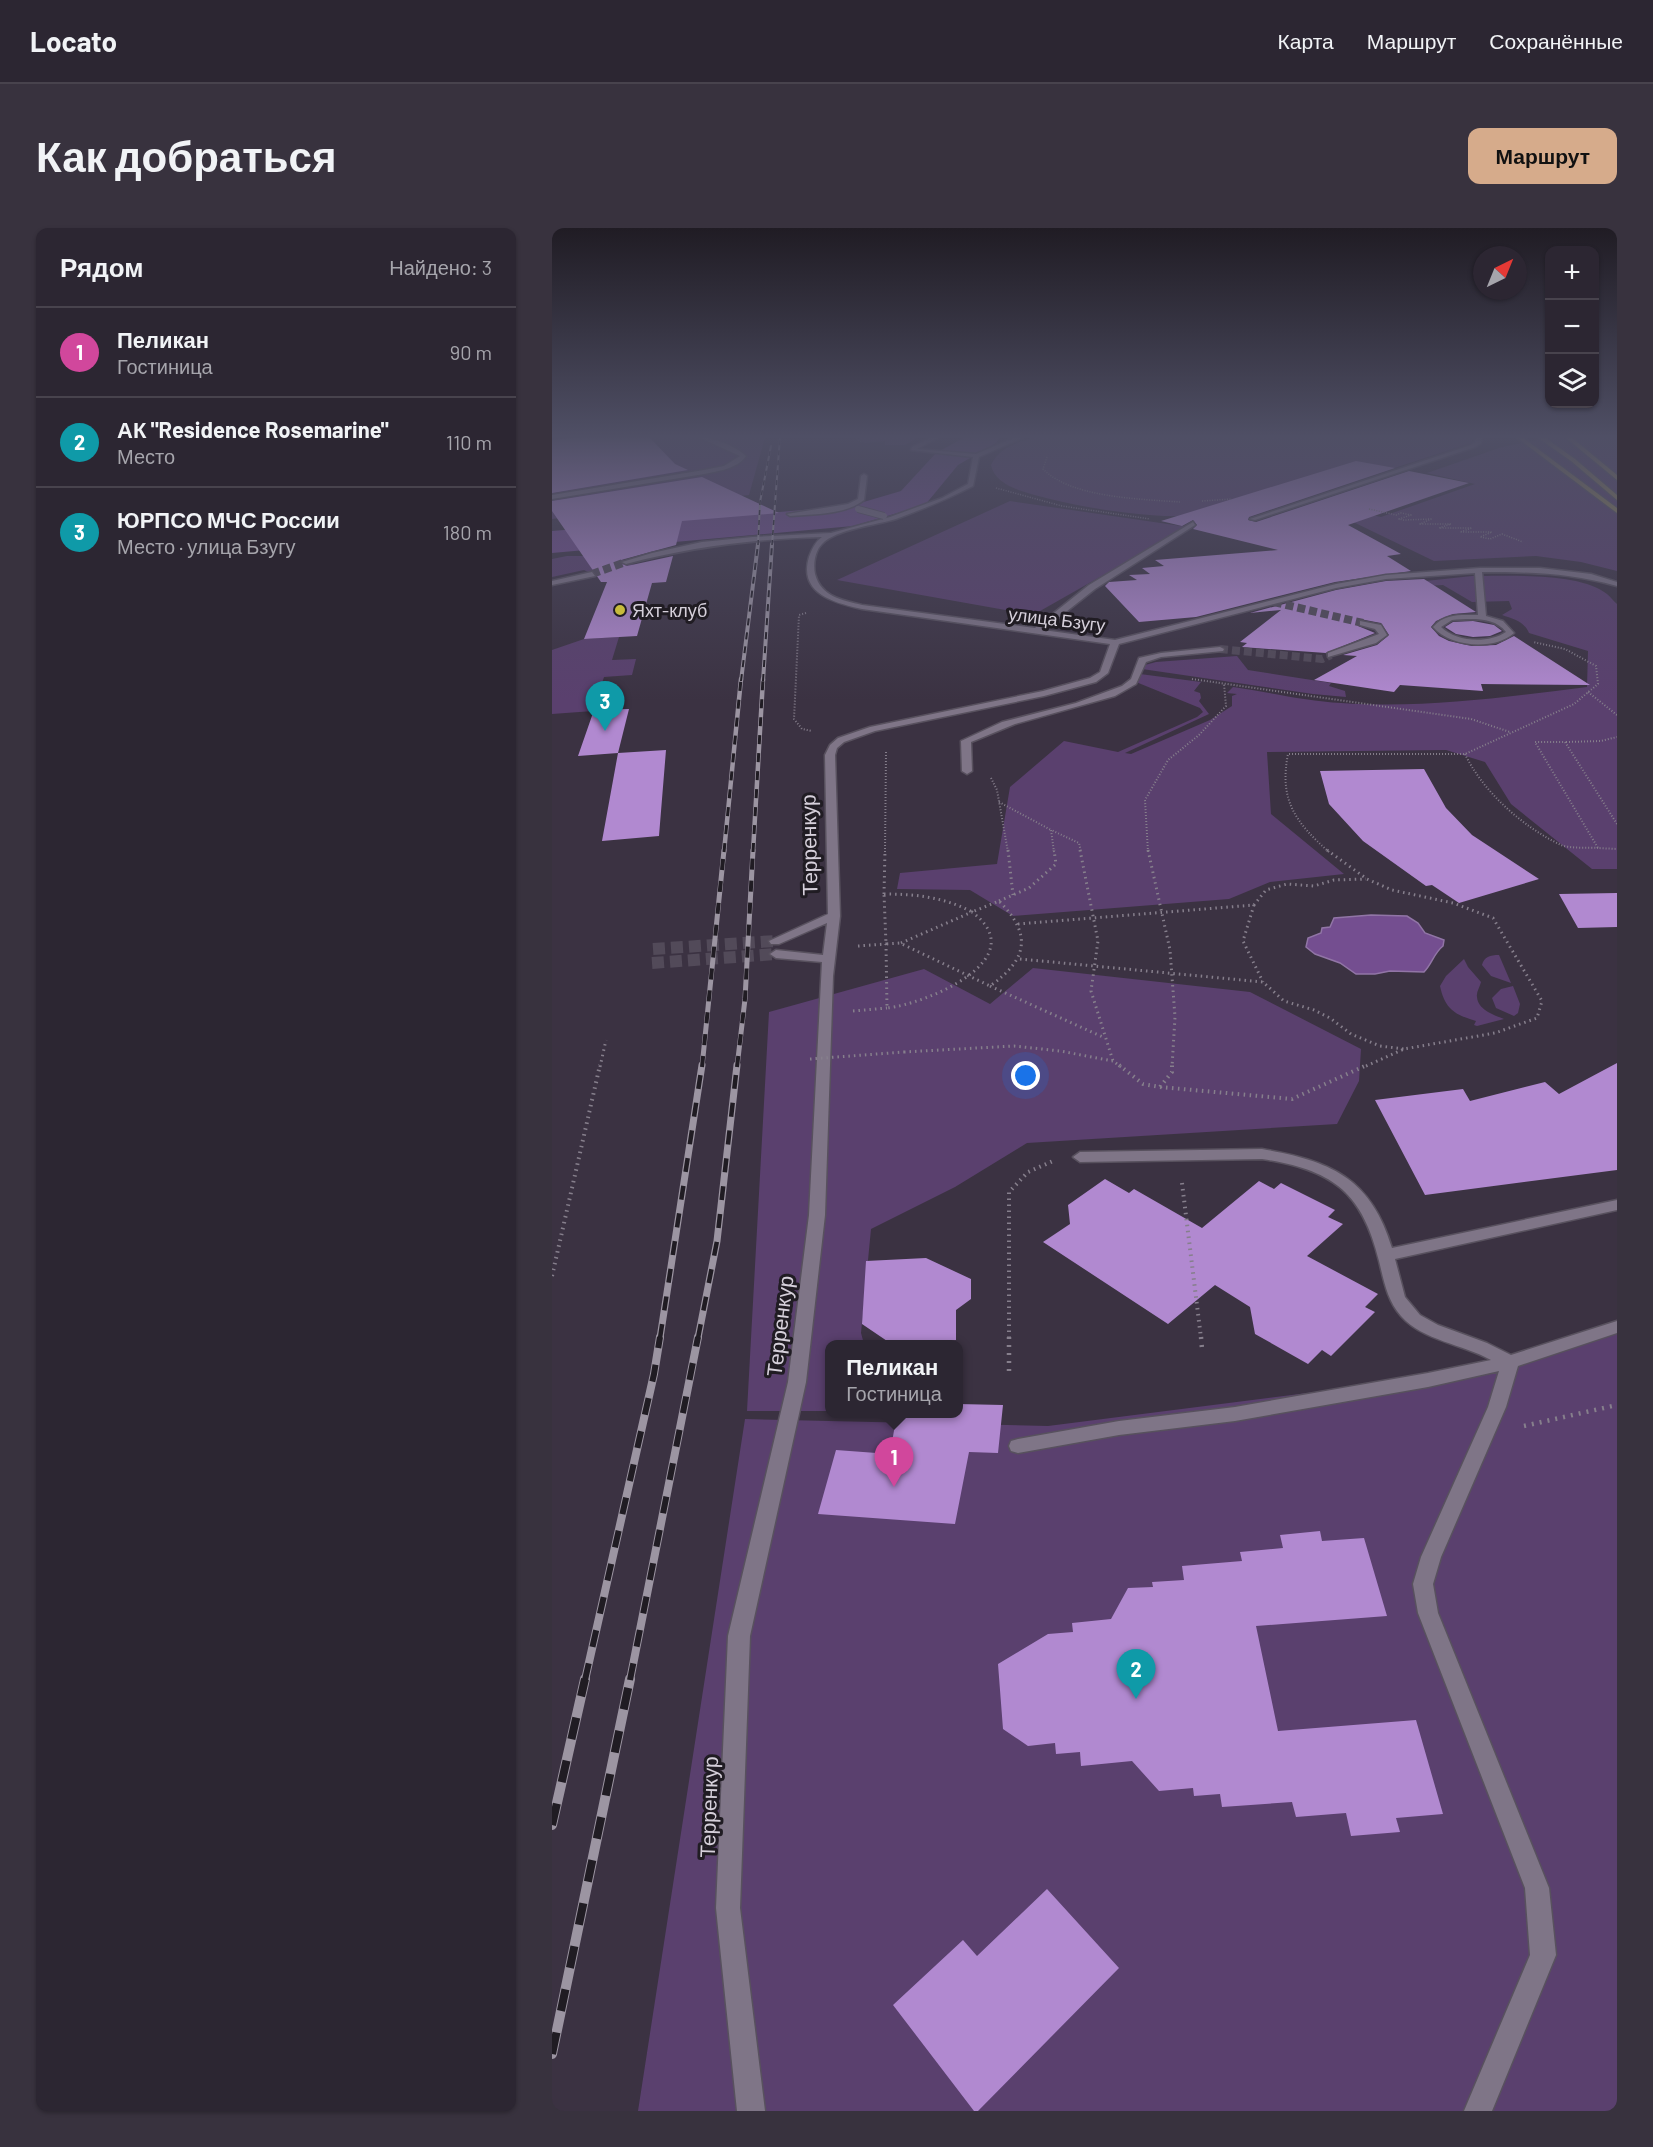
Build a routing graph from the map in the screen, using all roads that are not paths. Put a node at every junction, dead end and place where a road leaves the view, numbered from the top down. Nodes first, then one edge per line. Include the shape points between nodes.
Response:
1 (867, 525) edge
2 (1192, 525) edge
3 (831, 535) junction
4 (626, 562) tunnel mouth
5 (1480, 570) junction
6 (592, 574) tunnel mouth
7 (552, 583) edge
8 (1617, 584) edge
9 (1482, 619) junction
10 (1363, 624) tunnel mouth
11 (1035, 632) junction
12 (1130, 638) junction
13 (1115, 642) junction
14 (1220, 649) tunnel mouth
15 (1331, 655) tunnel mouth
16 (1142, 660) junction
17 (967, 771) road end
18 (834, 916) junction
19 (775, 941) tunnel mouth
20 (776, 954) tunnel mouth
21 (829, 959) junction
22 (1080, 1157) road end
23 (1617, 1204) edge
24 (1386, 1255) junction
25 (1617, 1327) edge
26 (1510, 1362) junction
27 (1018, 1446) dead end
28 (751, 2111) edge
29 (1478, 2111) edge

1 - 3 street
2 - 11 street via 1092,586
3 - 4 street via 713,542
3 - 11 street, улица Бзугу via 814,549 810,566 821,592 835,601
5 - 8 street, улица Бзугу via 1564,572
5 - 9 street
5 - 12 street, улица Бзугу via 1386,577 1336,586
6 - 7 street
9 - 9 street via 1505,625 1510,633 1488,641 1464,640 1444,634 1437,627 1452,618
10 - 15 street via 1378,627 1383,635
11 - 13 street, улица Бзугу
12 - 13 street, улица Бзугу
12 - 16 street via 1144,649
13 - 18 street, Терренкур via 1104,673 1093,680 873,729 841,740 833,747 830,755
14 - 16 street
16 - 17 street via 1134,682 1116,691 1074,707 1016,721 966,741
18 - 19 street
18 - 21 street, Терренкур
20 - 21 street
21 - 28 street, Терренкур via 817,1215 797,1382 739,1636 728,1908
22 - 24 street via 1262,1154 1318,1166 1346,1183 1371,1213
23 - 24 street
24 - 26 street via 1394,1293 1409,1314 1432,1330
25 - 26 street
26 - 27 street via 1246,1412
26 - 29 street via 1505,1384 1423,1584 1428,1613 1537,1888 1543,1955

